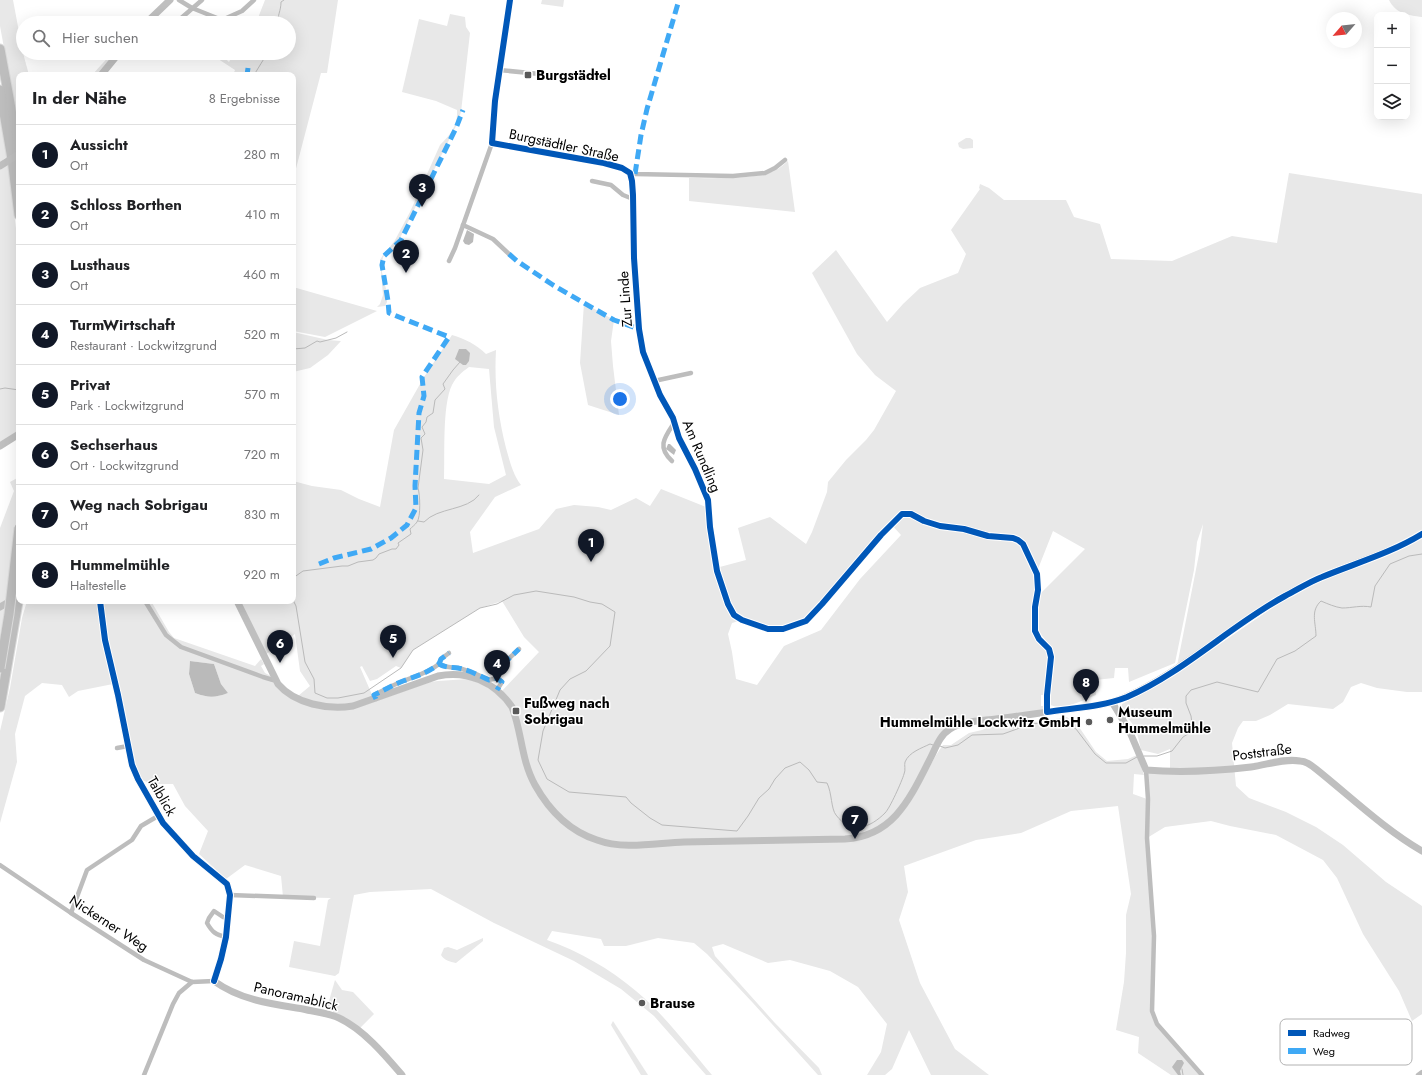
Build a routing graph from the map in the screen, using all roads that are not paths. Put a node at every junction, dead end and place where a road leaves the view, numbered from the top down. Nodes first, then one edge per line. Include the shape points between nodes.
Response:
1 (170, 0) edge
2 (179, 0) edge
3 (202, 0) edge
4 (254, 0) edge
5 (510, 0) edge
6 (192, 8) junction
7 (153, 16) edge
8 (183, 16) edge
9 (212, 16) edge
10 (231, 16) edge
11 (0, 49) edge
12 (113, 60) edge
13 (499, 70) junction
14 (103, 72) edge
15 (540, 74) dead end
16 (0, 90) edge
17 (16, 140) edge
18 (492, 143) junction
19 (16, 156) edge
20 (785, 160) dead end
21 (0, 166) edge
22 (630, 173) junction
23 (592, 181) dead end
24 (16, 192) edge
25 (633, 199) junction
26 (463, 225) junction
27 (509, 254) dead end
28 (449, 261) dead end
29 (691, 373) dead end
30 (654, 381) junction
31 (673, 418) joint
32 (674, 424) junction
33 (16, 436) edge
34 (0, 446) edge
35 (672, 461) dead end
36 (710, 527) dead end
37 (1422, 534) edge
38 (16, 554) edge
39 (16, 593) edge
40 (18, 604) edge
41 (100, 604) edge
42 (147, 604) edge
43 (238, 604) edge
44 (0, 607) edge
45 (519, 649) dead end
46 (449, 653) dead end
47 (439, 664) junction
48 (0, 668) edge
49 (497, 678) junction
50 (276, 680) junction
51 (496, 690) junction
52 (376, 699) junction
53 (1112, 702) junction
54 (0, 707) edge
55 (128, 746) junction
56 (117, 748) dead end
57 (1146, 770) junction
58 (158, 816) junction
59 (1422, 851) edge
60 (0, 865) edge
61 (230, 895) junction
62 (314, 898) dead end
63 (71, 913) junction
64 (228, 918) junction
65 (226, 937) junction
66 (214, 981) junction
67 (192, 982) junction
68 (1422, 1072) edge
69 (144, 1075) edge
70 (402, 1075) edge
71 (1202, 1075) edge
72 (1418, 1075) edge

1 - 7 main road
2 - 6 street
3 - 6 street
4 - 10 street via 242,11
5 - 13 street, Burgstädtler Straße
6 - 8 street
6 - 9 street
11 - 17 highway
12 - 14 main road
13 - 15 street
13 - 18 street, Burgstädtler Straße
16 - 24 highway
18 - 22 street, Burgstädtler Straße via 604,163
18 - 26 street
19 - 21 main road, bridge
20 - 22 street via 764,172 733,176
22 - 25 street, Zur Linde
23 - 25 street via 611,185
25 - 30 street, Zur Linde via 639,329 643,352
26 - 27 street via 492,239
26 - 28 street
29 - 30 street
30 - 31 street, Zur Linde
31 - 32 street, Am Rundling
32 - 35 street, Am Rundling via 664,438 663,444 667,456
32 - 36 street, Am Rundling via 708,500
33 - 34 main road
37 - 53 main road via 1396,548 1321,577 1284,597 1151,684
38 - 48 highway, bridge
39 - 44 main road
40 - 54 highway
41 - 55 main road, Talblick via 105,640
42 - 50 street via 166,635 181,647
43 - 50 main road
45 - 49 street via 500,667
46 - 47 street
47 - 49 street via 465,670 489,680
47 - 52 street via 422,675 374,695
49 - 51 street via 502,682
50 - 52 main road via 289,694 317,705 344,707
51 - 52 main road via 486,682 452,674
51 - 53 main road via 512,707 526,765 535,784 561,819 572,828 598,841 640,845 855,838 868,835 880,829 900,812 909,800 939,741 950,730 968,723
53 - 57 main road
55 - 56 street
55 - 58 main road, Talblick via 132,765
57 - 59 main road, Poststraße via 1175,772 1252,767 1300,760 1308,763 1385,826
57 - 71 street via 1147,838 1154,936 1152,1011 1157,1024
58 - 61 main road, Talblick via 193,856 227,884
58 - 63 street via 142,826 132,840 86,870
60 - 63 street, Nickerner Weg
61 - 62 street
61 - 64 main road
63 - 67 street, Nickerner Weg via 144,960
64 - 65 main road
64 - 65 street via 214,912 207,923 210,930
65 - 66 main road
66 - 67 street, Nickerner Weg
66 - 70 main road, Panoramablick via 244,997 322,1013 339,1019 380,1049
67 - 69 street via 173,1004
68 - 72 street

